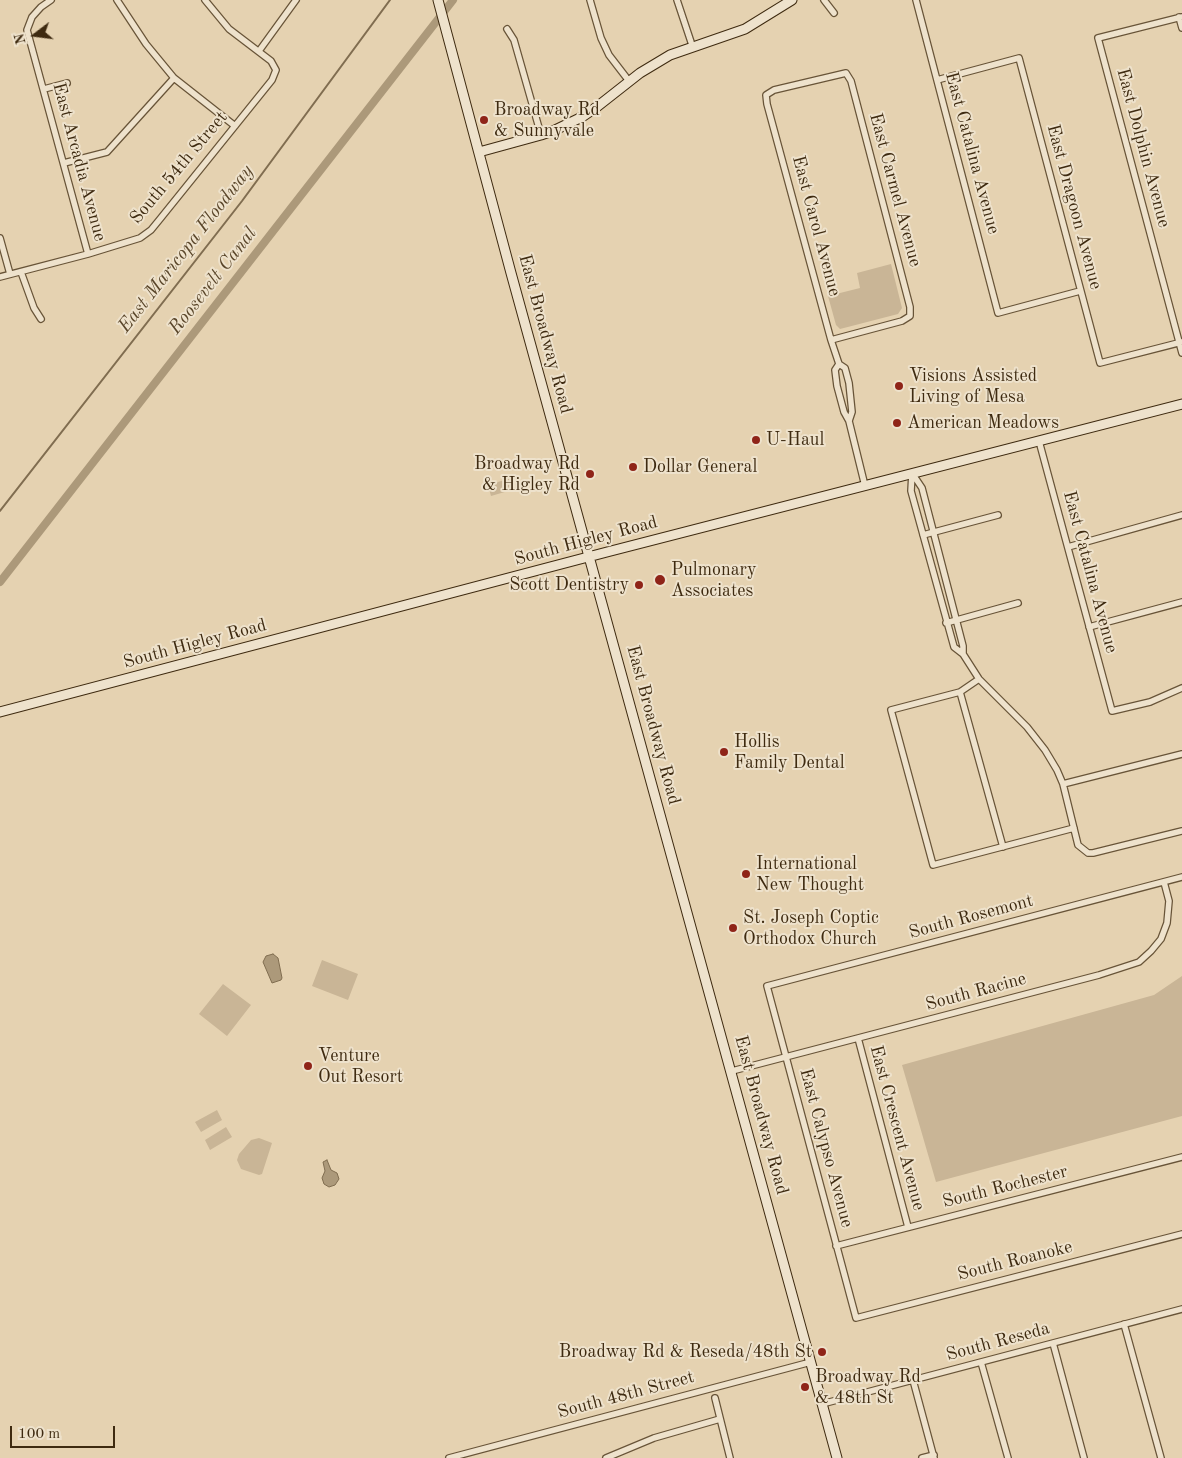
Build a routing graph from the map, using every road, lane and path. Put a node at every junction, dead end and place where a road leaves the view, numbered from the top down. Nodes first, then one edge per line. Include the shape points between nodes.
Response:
1 (51, 0) edge
2 (117, 0) edge
3 (204, 0) edge
4 (296, 0) edge
5 (590, 0) edge
6 (677, 0) edge
7 (824, 0) edge
8 (916, 0) edge
9 (787, 1) edge
10 (439, 4) edge
11 (834, 13) dead end
12 (1181, 17) edge
13 (1182, 28) edge
14 (507, 29) dead end
15 (692, 45) junction
16 (259, 52) junction
17 (846, 73) joint
18 (174, 78) junction
19 (937, 80) junction
20 (628, 81) junction
21 (67, 84) dead end
22 (44, 89) junction
23 (235, 126) junction
24 (541, 135) junction
25 (479, 152) junction
26 (64, 163) junction
27 (0, 238) edge
28 (88, 254) junction
29 (21, 272) junction
30 (10, 274) junction
31 (0, 277) edge
32 (1080, 291) junction
33 (41, 319) dead end
34 (831, 340) junction
35 (1181, 342) edge
36 (1182, 353) edge
37 (838, 364) junction
38 (1182, 404) edge
39 (849, 421) junction
40 (1039, 441) junction
41 (912, 474) junction
42 (865, 486) junction
43 (998, 515) dead end
44 (1182, 515) edge
45 (933, 532) junction
46 (923, 535) junction
47 (1068, 547) junction
48 (590, 556) junction
49 (1182, 602) edge
50 (1018, 603) dead end
51 (956, 620) junction
52 (946, 623) junction
53 (1089, 627) junction
54 (963, 654) junction
55 (979, 680) junction
56 (1182, 688) edge
57 (960, 692) junction
58 (0, 712) edge
59 (1182, 754) edge
60 (1063, 784) junction
61 (1074, 828) junction
62 (1182, 831) edge
63 (1003, 846) junction
64 (1182, 878) edge
65 (1164, 882) junction
66 (767, 986) joint
67 (858, 1038) junction
68 (786, 1057) junction
69 (732, 1071) junction
70 (1182, 1157) edge
71 (908, 1227) junction
72 (1182, 1234) edge
73 (836, 1246) junction
74 (1182, 1309) edge
75 (856, 1318) joint
76 (1124, 1324) junction
77 (1053, 1343) junction
78 (811, 1362) junction
79 (981, 1362) junction
80 (913, 1380) junction
81 (715, 1398) dead end
82 (822, 1404) junction
83 (720, 1418) junction
84 (934, 1457) edge
85 (449, 1458) edge
86 (606, 1458) edge
87 (730, 1458) edge
88 (837, 1458) edge
89 (922, 1458) edge
90 (1008, 1458) edge
91 (1084, 1458) edge
92 (1161, 1458) edge

1 - 22 street, East Arcadia Avenue via 32,17 27,30
2 - 18 street via 146,44
3 - 16 street via 230,29
4 - 16 street
5 - 20 street via 601,38
6 - 15 street
7 - 11 street
8 - 19 street, East Catalina Avenue
9 - 15 main road via 745,29
10 - 25 main road, East Broadway Road
12 - 13 street
12 - 35 street, East Dolphin Avenue via 1098,38
14 - 24 street via 514,40
15 - 20 main road via 652,64
16 - 23 street, South 54th Street via 271,61 276,70 272,80
17 - 34 street, East Carmel Avenue via 910,316
17 - 34 street, East Carol Avenue via 774,90 766,95
18 - 23 street
18 - 26 street via 107,152
19 - 32 street, East Dragoon Avenue via 1019,58
19 - 32 street, East Catalina Avenue via 998,313
20 - 24 main road via 582,116
21 - 22 street
22 - 26 street, East Arcadia Avenue
23 - 28 street, South 54th Street via 150,230 140,238
24 - 25 main road
25 - 48 main road, East Broadway Road
26 - 28 street, East Arcadia Avenue
27 - 30 street
28 - 29 street, South 54th Street
29 - 30 street, South 54th Street
29 - 33 street
30 - 31 street, South 54th Street
32 - 35 street, East Dragoon Avenue via 1100,363
34 - 37 street, East Carol Avenue
35 - 36 street, East Dolphin Avenue
37 - 39 street, East Carol Avenue via 837,386
37 - 39 street, East Carol Avenue via 845,368 849,383 852,412
38 - 40 main road, South Higley Road
39 - 42 street, East Carol Avenue
40 - 41 main road, South Higley Road
40 - 47 street, East Catalina Avenue
41 - 42 main road, South Higley Road
41 - 45 street via 922,488
41 - 46 street via 911,491
42 - 48 main road, South Higley Road
43 - 45 street
44 - 47 street
45 - 46 street
45 - 51 street
46 - 52 street
47 - 53 street, East Catalina Avenue
48 - 58 main road, South Higley Road
48 - 69 main road, East Broadway Road
49 - 53 street
50 - 51 street
51 - 52 street
51 - 54 street
52 - 54 street via 954,647
53 - 56 street, East Catalina Avenue via 1112,711 1150,702
54 - 55 street
55 - 57 street
55 - 60 street via 1027,727 1045,750
57 - 63 street
57 - 63 street via 891,710 933,865
59 - 60 street
60 - 61 street
61 - 62 street via 1078,845 1088,853
61 - 63 street
64 - 65 street, South Rosemont
65 - 66 street, South Rosemont
65 - 67 street, South Racine via 1169,901 1168,923 1152,952 1139,962 1090,978
66 - 68 street, East Calypso Avenue
67 - 68 street, South Racine
67 - 71 street, East Crescent Avenue
68 - 69 street, South Racine
68 - 73 street, East Calypso Avenue
69 - 78 main road, East Broadway Road
70 - 71 street, South Rochester
71 - 73 street, South Rochester
72 - 75 street, South Roanoke
73 - 75 street, East Calypso Avenue
74 - 76 street, South Reseda
76 - 77 street, South Reseda
76 - 92 street
77 - 79 street, South Reseda
77 - 91 street
78 - 82 main road, East Broadway Road
78 - 85 street, South 48th Street
79 - 80 street, South Reseda
79 - 90 street
80 - 82 street, South Reseda
80 - 84 street
81 - 83 street
82 - 88 main road, East Broadway Road
83 - 86 street via 654,1438
83 - 87 street
84 - 89 street

